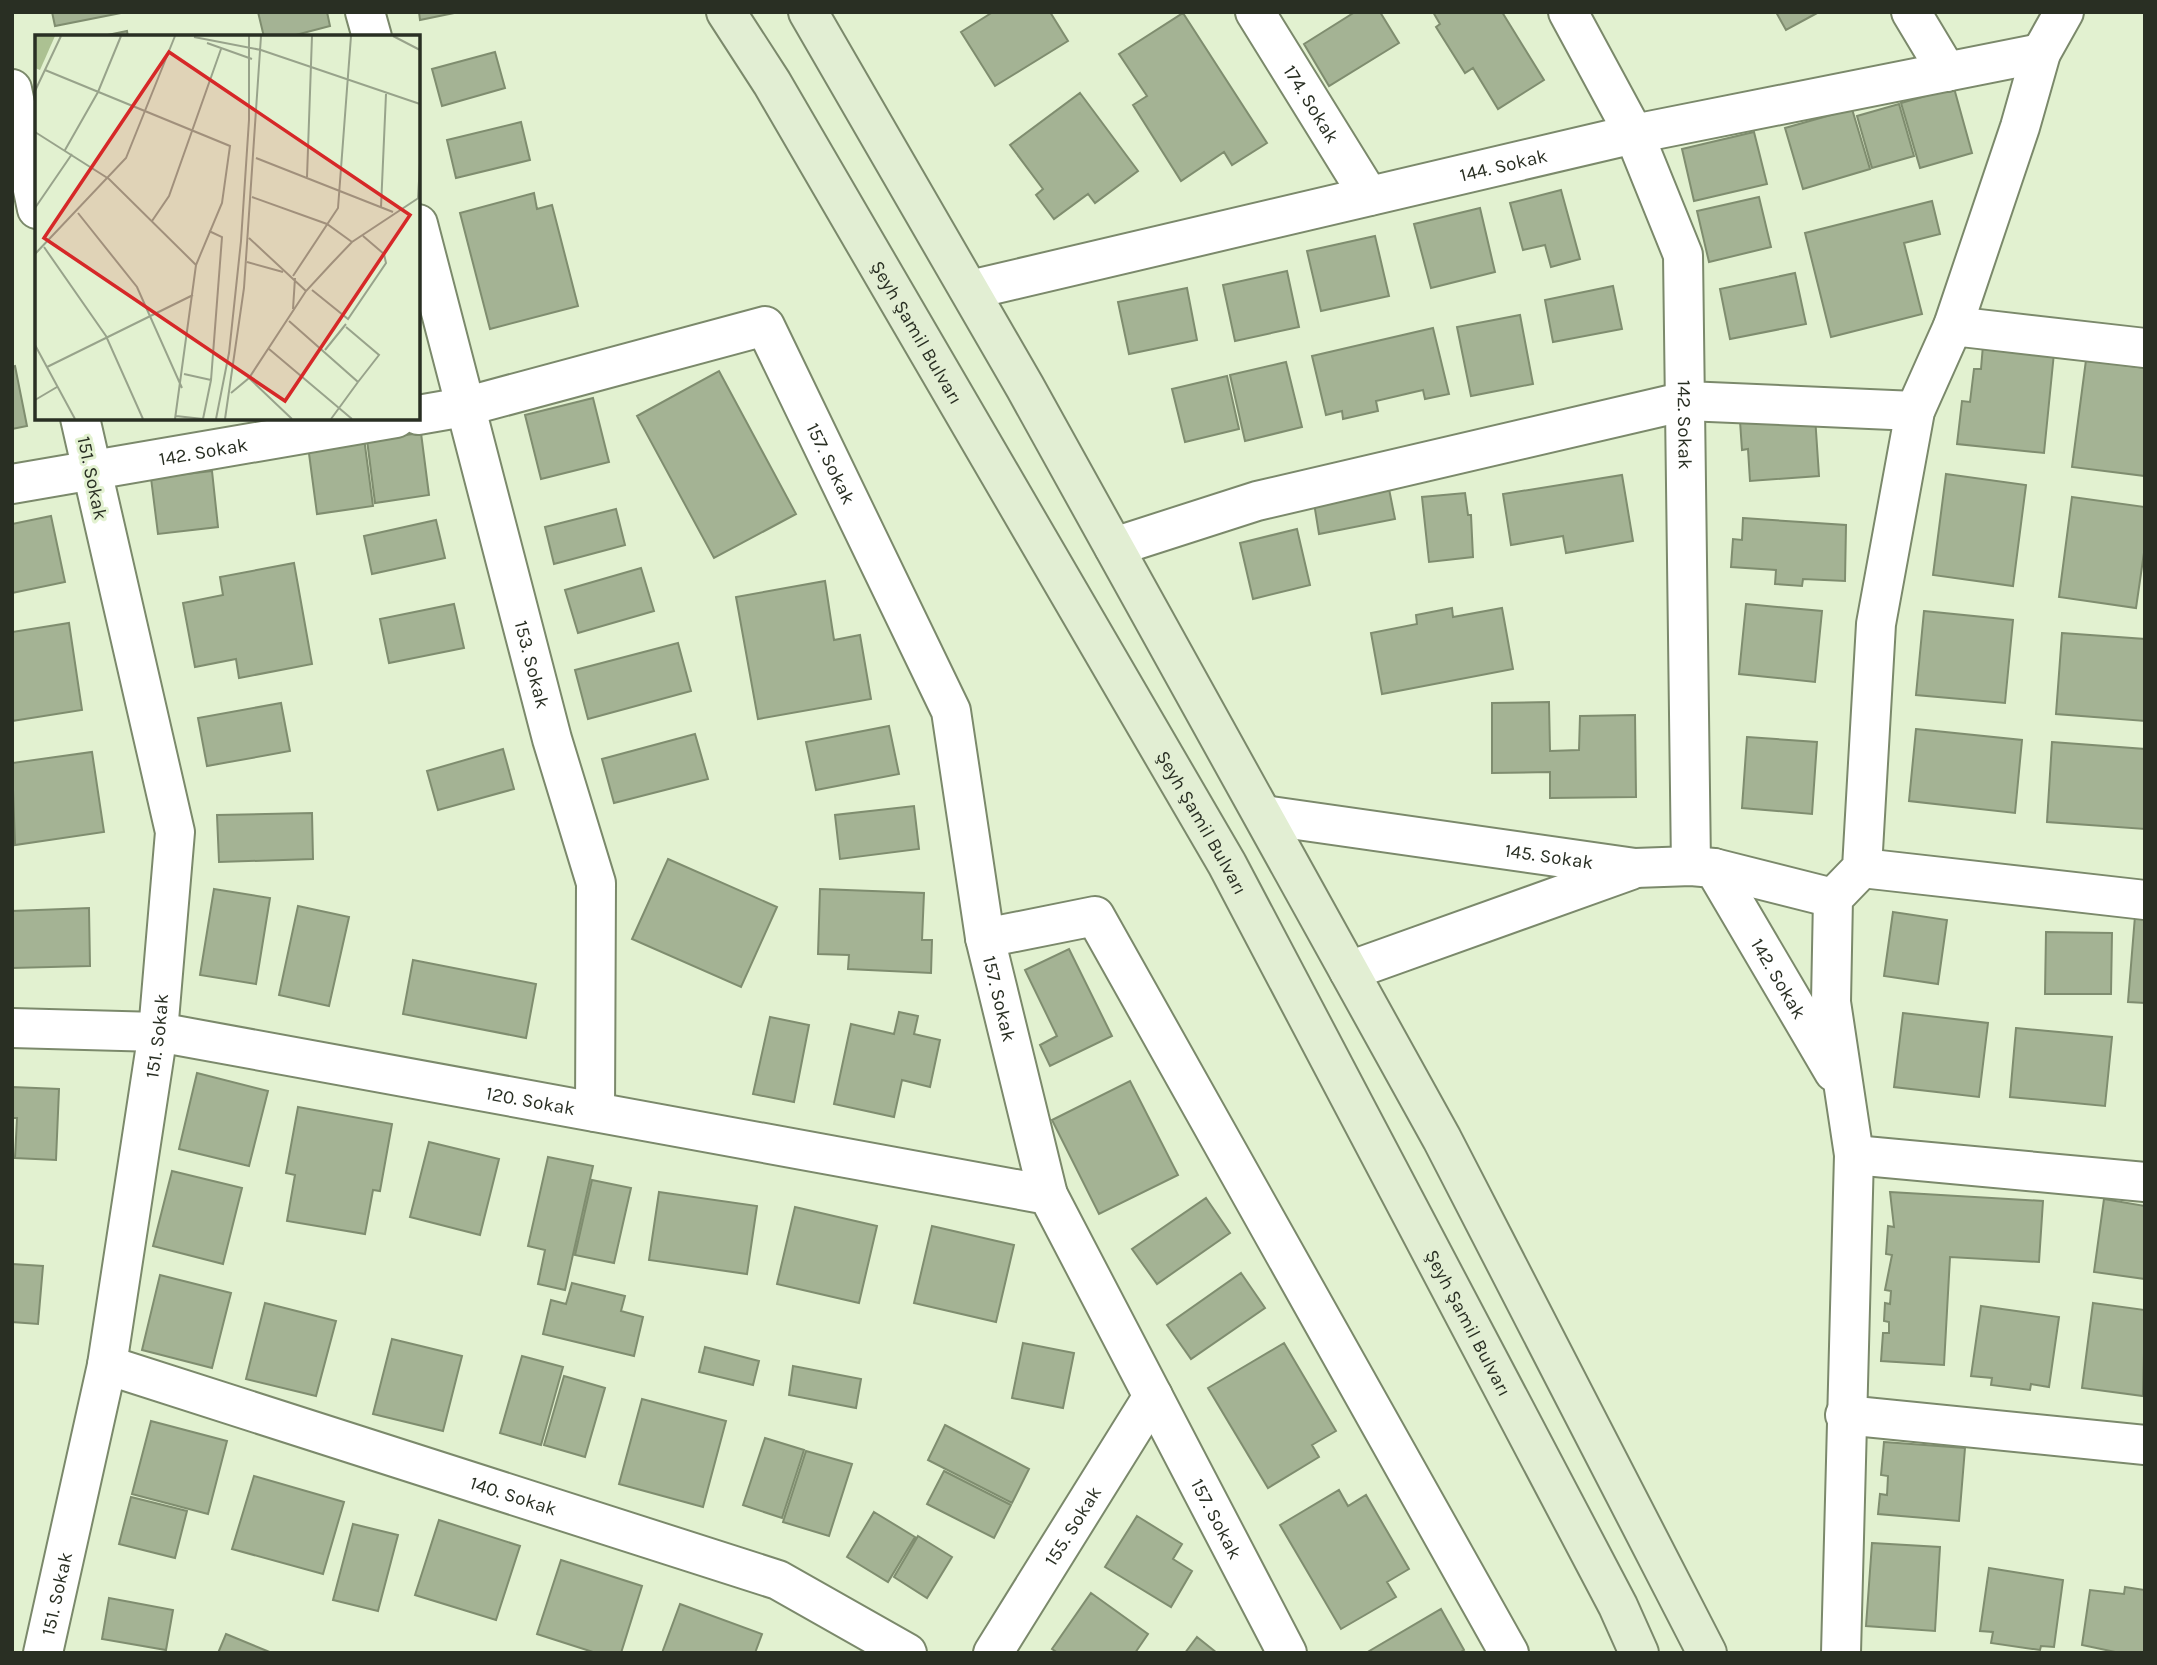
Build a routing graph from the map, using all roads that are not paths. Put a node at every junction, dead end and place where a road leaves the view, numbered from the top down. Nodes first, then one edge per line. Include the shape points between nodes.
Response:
1 (365, 12) edge
2 (726, 12) edge
3 (808, 12) edge
4 (1255, 12) edge
5 (1568, 12) edge
6 (1911, 12) edge
7 (2064, 12) edge
8 (371, 35) edge
9 (2041, 54) junction
10 (1947, 72) junction
11 (12, 89) edge
12 (1634, 134) junction
13 (1369, 196) junction
14 (35, 199) edge
15 (420, 232) edge
16 (970, 290) junction
17 (1953, 326) junction
18 (2145, 348) edge
19 (1686, 401) junction
20 (464, 407) junction
21 (1915, 411) junction
22 (420, 415) edge
23 (80, 420) edge
24 (384, 420) edge
25 (90, 468) junction
26 (12, 484) edge
27 (1115, 547) junction
28 (1263, 815) junction
29 (1703, 867) junction
30 (1635, 868) junction
31 (1862, 869) junction
32 (1833, 898) junction
33 (2145, 900) edge
34 (985, 939) junction
35 (1349, 971) junction
36 (12, 1028) edge
37 (158, 1032) junction
38 (1844, 1089) junction
39 (595, 1112) junction
40 (1854, 1155) junction
41 (2145, 1182) edge
42 (1048, 1195) junction
43 (107, 1365) junction
44 (1153, 1396) junction
45 (1845, 1415) junction
46 (2145, 1445) edge
47 (43, 1653) edge
48 (907, 1653) edge
49 (993, 1653) edge
50 (1287, 1653) edge
51 (1509, 1653) edge
52 (1639, 1653) edge
53 (1707, 1653) edge
54 (1841, 1653) edge

1 - 8 street
2 - 52 main road, Şeyh Şamil Bulvarı via 772,83 1227,864
3 - 16 main road
4 - 13 street, 174. Sokak
5 - 12 street, 142. Sokak
6 - 10 street
7 - 9 street
9 - 10 street, 144. Sokak
9 - 17 street
10 - 12 street, 144. Sokak
11 - 14 street
12 - 13 street, 144. Sokak
12 - 19 street, 142. Sokak via 1684,255
13 - 16 street, 144. Sokak
15 - 20 street, 153. Sokak
16 - 27 main road
17 - 18 street
17 - 21 street
19 - 21 street
19 - 27 street via 1257,501
19 - 29 street, 142. Sokak
20 - 22 street
20 - 34 street, 157. Sokak via 765,326 951,711
20 - 39 street, 153. Sokak via 552,739 596,883
21 - 31 street via 1877,624
23 - 25 street, 151. Sokak
24 - 25 street, 142. Sokak
25 - 26 street, 142. Sokak
25 - 37 street, 151. Sokak via 175,832
27 - 28 main road
28 - 30 street, 145. Sokak
28 - 35 main road
29 - 30 street, 145. Sokak
29 - 32 street, 145. Sokak
29 - 38 street, 142. Sokak
30 - 35 street
31 - 32 street
31 - 33 street
32 - 38 street via 1831,1002
34 - 42 street, 157. Sokak
34 - 51 street via 1095,916
35 - 53 main road via 1442,1139
36 - 37 street, 120. Sokak
37 - 39 street, 120. Sokak
37 - 43 street, 151. Sokak
38 - 40 street
39 - 42 street, 120. Sokak
40 - 41 street
40 - 45 street
42 - 44 street, 157. Sokak
43 - 47 street, 151. Sokak
43 - 48 street, 140. Sokak via 778,1580
44 - 49 street, 155. Sokak
44 - 50 street, 157. Sokak
45 - 46 street
45 - 54 street

